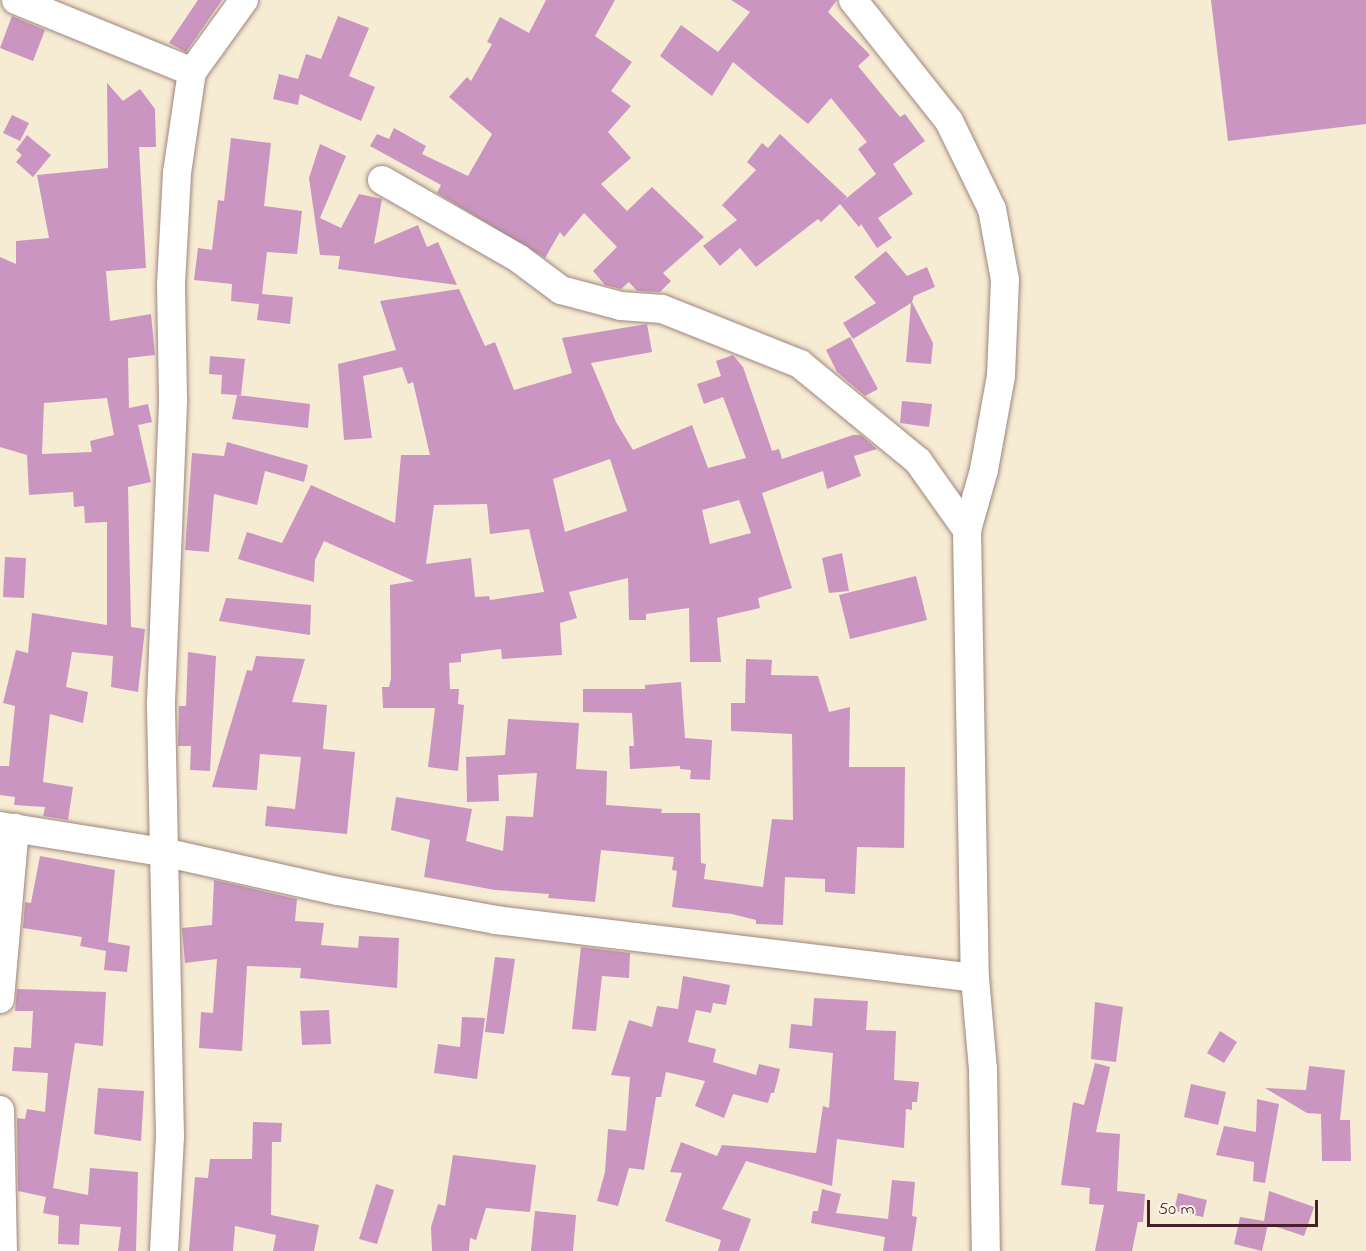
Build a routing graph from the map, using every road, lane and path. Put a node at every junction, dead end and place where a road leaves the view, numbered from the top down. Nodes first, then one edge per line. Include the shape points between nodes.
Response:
1 (16, 0) edge
2 (244, 0) edge
3 (853, 0) edge
4 (192, 72) junction
5 (381, 180) dead end
6 (967, 530) junction
7 (7, 827) edge
8 (163, 852) junction
9 (975, 978) junction
10 (0, 999) edge
11 (0, 1110) edge
12 (3, 1251) edge
13 (164, 1251) edge
14 (986, 1251) edge

1 - 4 street
2 - 4 street
3 - 6 street via 949,121 992,209 1005,280 1001,376 984,470
4 - 8 street via 177,173 171,284 173,399 161,702
5 - 6 street via 518,258 561,290 621,306 662,309 800,364 918,461
6 - 9 street
7 - 8 street
7 - 10 street
8 - 9 street via 338,891 496,920
8 - 13 street via 170,1137
9 - 14 street via 983,1069
11 - 12 street

